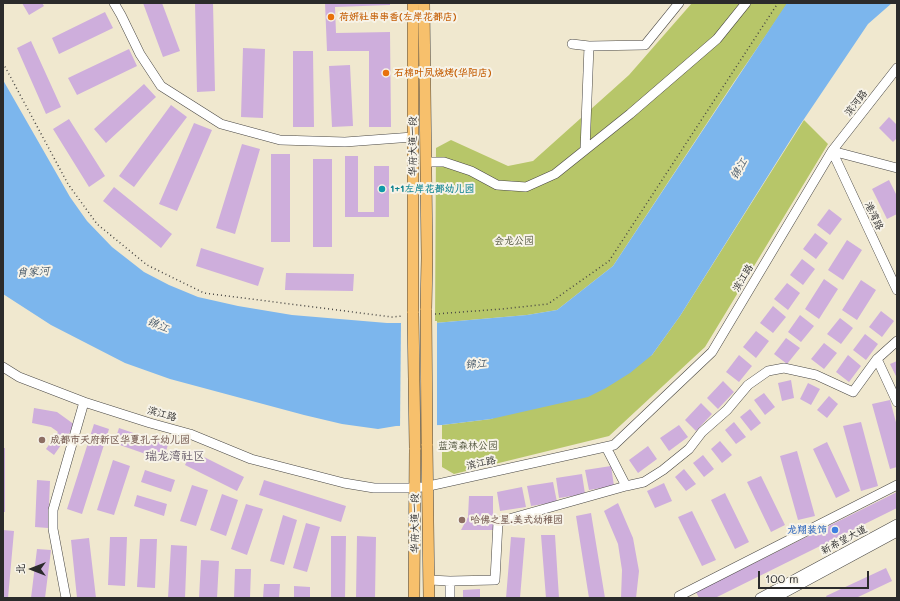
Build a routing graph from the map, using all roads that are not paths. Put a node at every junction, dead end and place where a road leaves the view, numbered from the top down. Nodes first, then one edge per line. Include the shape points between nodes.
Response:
1 (114, 3) edge
2 (413, 3) edge
3 (424, 3) edge
4 (679, 3) edge
5 (746, 3) edge
6 (572, 44) dead end
7 (589, 46) junction
8 (897, 68) edge
9 (414, 137) junction
10 (584, 150) junction
11 (832, 151) junction
12 (426, 162) junction
13 (897, 168) edge
14 (897, 290) edge
15 (897, 341) edge
16 (877, 359) junction
17 (3, 367) edge
18 (84, 402) junction
19 (897, 402) edge
20 (606, 447) junction
21 (897, 485) edge
22 (429, 486) junction
23 (626, 486) junction
24 (415, 488) junction
25 (897, 524) edge
26 (897, 532) edge
27 (429, 580) junction
28 (450, 581) junction
29 (678, 597) edge
30 (66, 598) edge
31 (414, 598) edge
32 (429, 598) edge
33 (450, 598) edge
34 (760, 598) edge
35 (775, 598) edge

1 - 9 street via 140,54 161,86 221,124 280,140 345,142
2 - 9 main road, 华府大道一段
3 - 12 main road
4 - 7 street via 646,45
5 - 10 street via 717,39
6 - 7 street
7 - 10 street
8 - 11 street, 滨河路
9 - 24 main road, 华府大道一段, bridge via 410,314
10 - 12 street via 555,174 526,187 497,185 444,162
11 - 13 street
11 - 14 street, 港湾路
11 - 20 street, 滨江路 via 712,352 614,445
12 - 22 main road, bridge
15 - 16 street
16 - 19 street
16 - 23 street via 853,392 816,375 784,368 768,371 748,385 689,449 644,482
17 - 18 street, 滨江路 via 19,377
18 - 24 street, 滨江路 via 190,434 251,459 344,483 374,488
18 - 30 street via 53,510 53,529
20 - 22 street, 滨江路
20 - 23 street
21 - 29 street
22 - 24 street, 滨江路
22 - 27 main road
23 - 28 street via 498,522 495,580
24 - 31 main road, 华府大道一段
25 - 34 street, 新希望大道
26 - 35 street
27 - 28 street
27 - 32 main road
28 - 33 street

